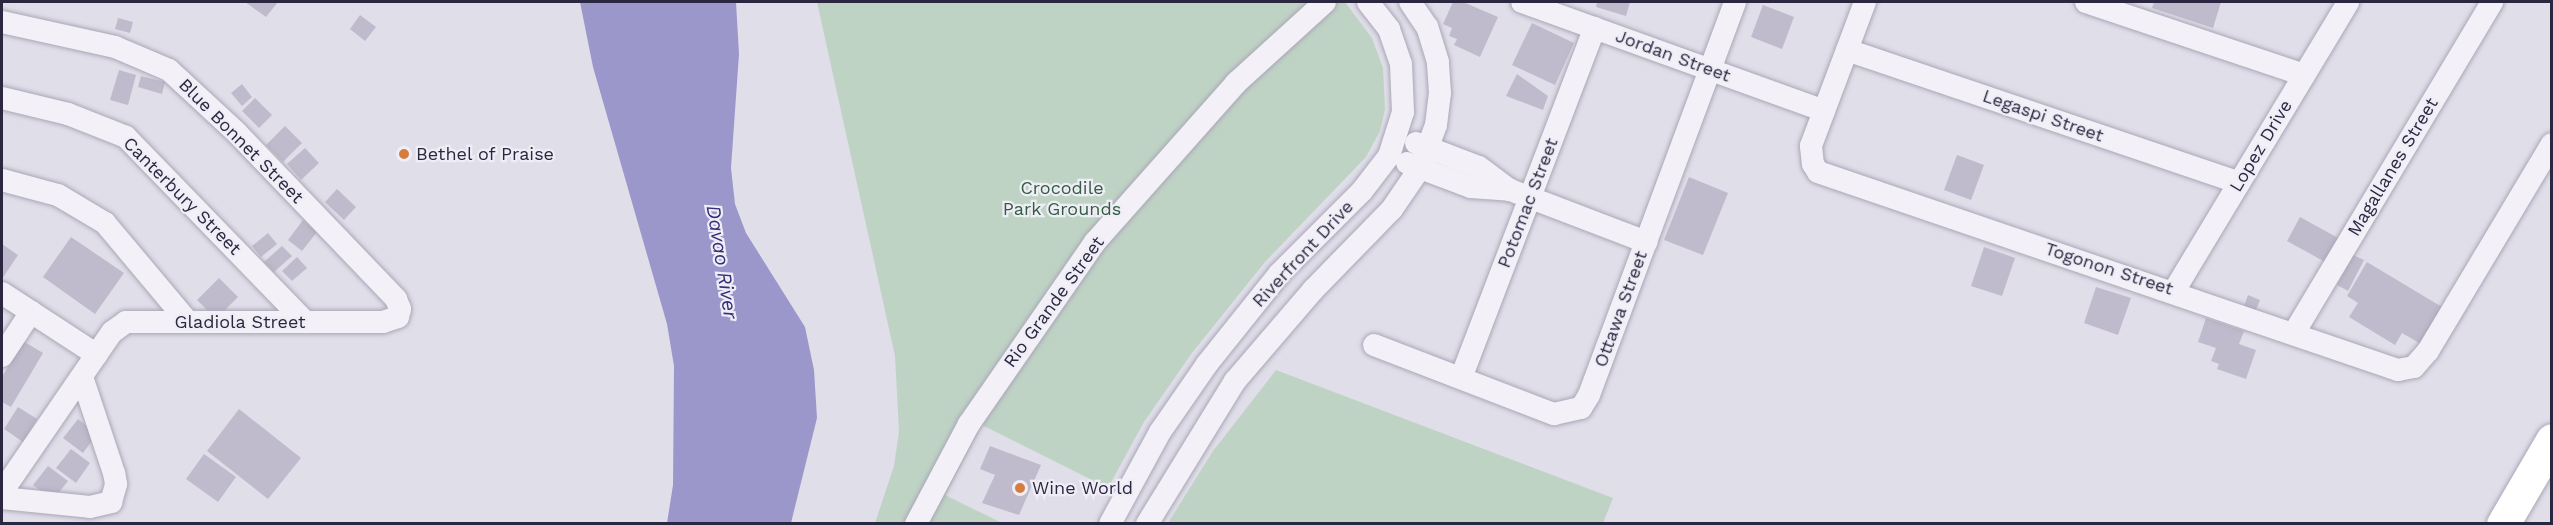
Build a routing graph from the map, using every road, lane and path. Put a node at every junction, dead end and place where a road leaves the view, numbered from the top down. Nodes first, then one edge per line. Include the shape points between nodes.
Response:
1 (1325, 2) edge
2 (1368, 2) edge
3 (1410, 2) edge
4 (1522, 2) edge
5 (1735, 2) edge
6 (1865, 2) edge
7 (2086, 2) edge
8 (2348, 2) edge
9 (2492, 2) edge
10 (2, 22) edge
11 (1595, 28) junction
12 (1847, 50) junction
13 (1710, 70) junction
14 (2304, 75) junction
15 (2, 98) edge
16 (1824, 111) junction
17 (2552, 144) edge
18 (1393, 146) junction
19 (1424, 158) junction
20 (2, 180) edge
21 (2239, 183) junction
22 (1520, 194) junction
23 (1646, 242) junction
24 (2175, 291) junction
25 (2, 293) edge
26 (31, 312) junction
27 (398, 317) joint
28 (188, 322) junction
29 (305, 322) junction
30 (2294, 333) junction
31 (1374, 345) dead end
32 (97, 355) junction
33 (2, 356) edge
34 (82, 377) junction
35 (1461, 378) junction
36 (2552, 440) edge
37 (2, 492) edge
38 (2, 498) edge
39 (916, 524) edge
40 (1110, 524) edge
41 (1147, 524) edge
42 (2503, 524) edge

1 - 39 street, Rio Grande Street via 1236,83 1095,242 969,424
2 - 18 street, Riverfront Drive via 1389,29 1401,64 1403,112
3 - 19 street, Riverfront Drive via 1426,27 1438,62 1440,93
4 - 11 street, Jordan Street
5 - 13 street, Ottawa Street
6 - 12 street
7 - 14 street
8 - 14 street, Lopez Drive
9 - 30 street, Magallanes Street
10 - 27 street, Blue Bonnet Street via 115,47 169,70 215,110 396,299
11 - 13 street, Jordan Street
11 - 22 street, Potomac Street
12 - 16 street
12 - 21 street, Legaspi Street
13 - 16 street, Jordan Street
13 - 23 street, Ottawa Street
14 - 21 street, Lopez Drive
15 - 29 street, Canterbury Street via 68,114 126,137
16 - 24 street, Togonon Street via 1811,146 1813,164 1827,177
17 - 30 street, Togonon Street via 2420,362 2408,369 2388,367
18 - 19 street
18 - 40 street, Riverfront Drive via 1362,191 1279,274 1207,364 1160,432
19 - 22 street via 1471,187
19 - 41 street, Riverfront Drive via 1392,209 1313,290 1235,381
20 - 28 street via 58,195 105,223
21 - 24 street, Lopez Drive
22 - 23 street
22 - 35 street, Potomac Street
23 - 35 street, Ottawa Street via 1581,408 1554,414
24 - 30 street, Togonon Street
25 - 26 street
26 - 32 street
26 - 33 street
27 - 29 street, Gladiola Street via 384,322
28 - 29 street, Gladiola Street
28 - 32 street, Gladiola Street via 126,322 112,332
31 - 35 street, Ottawa Street
32 - 34 street, Gladiola Street
34 - 37 street, Gladiola Street
34 - 38 street via 114,473 116,484 111,502 90,507
36 - 42 main road

